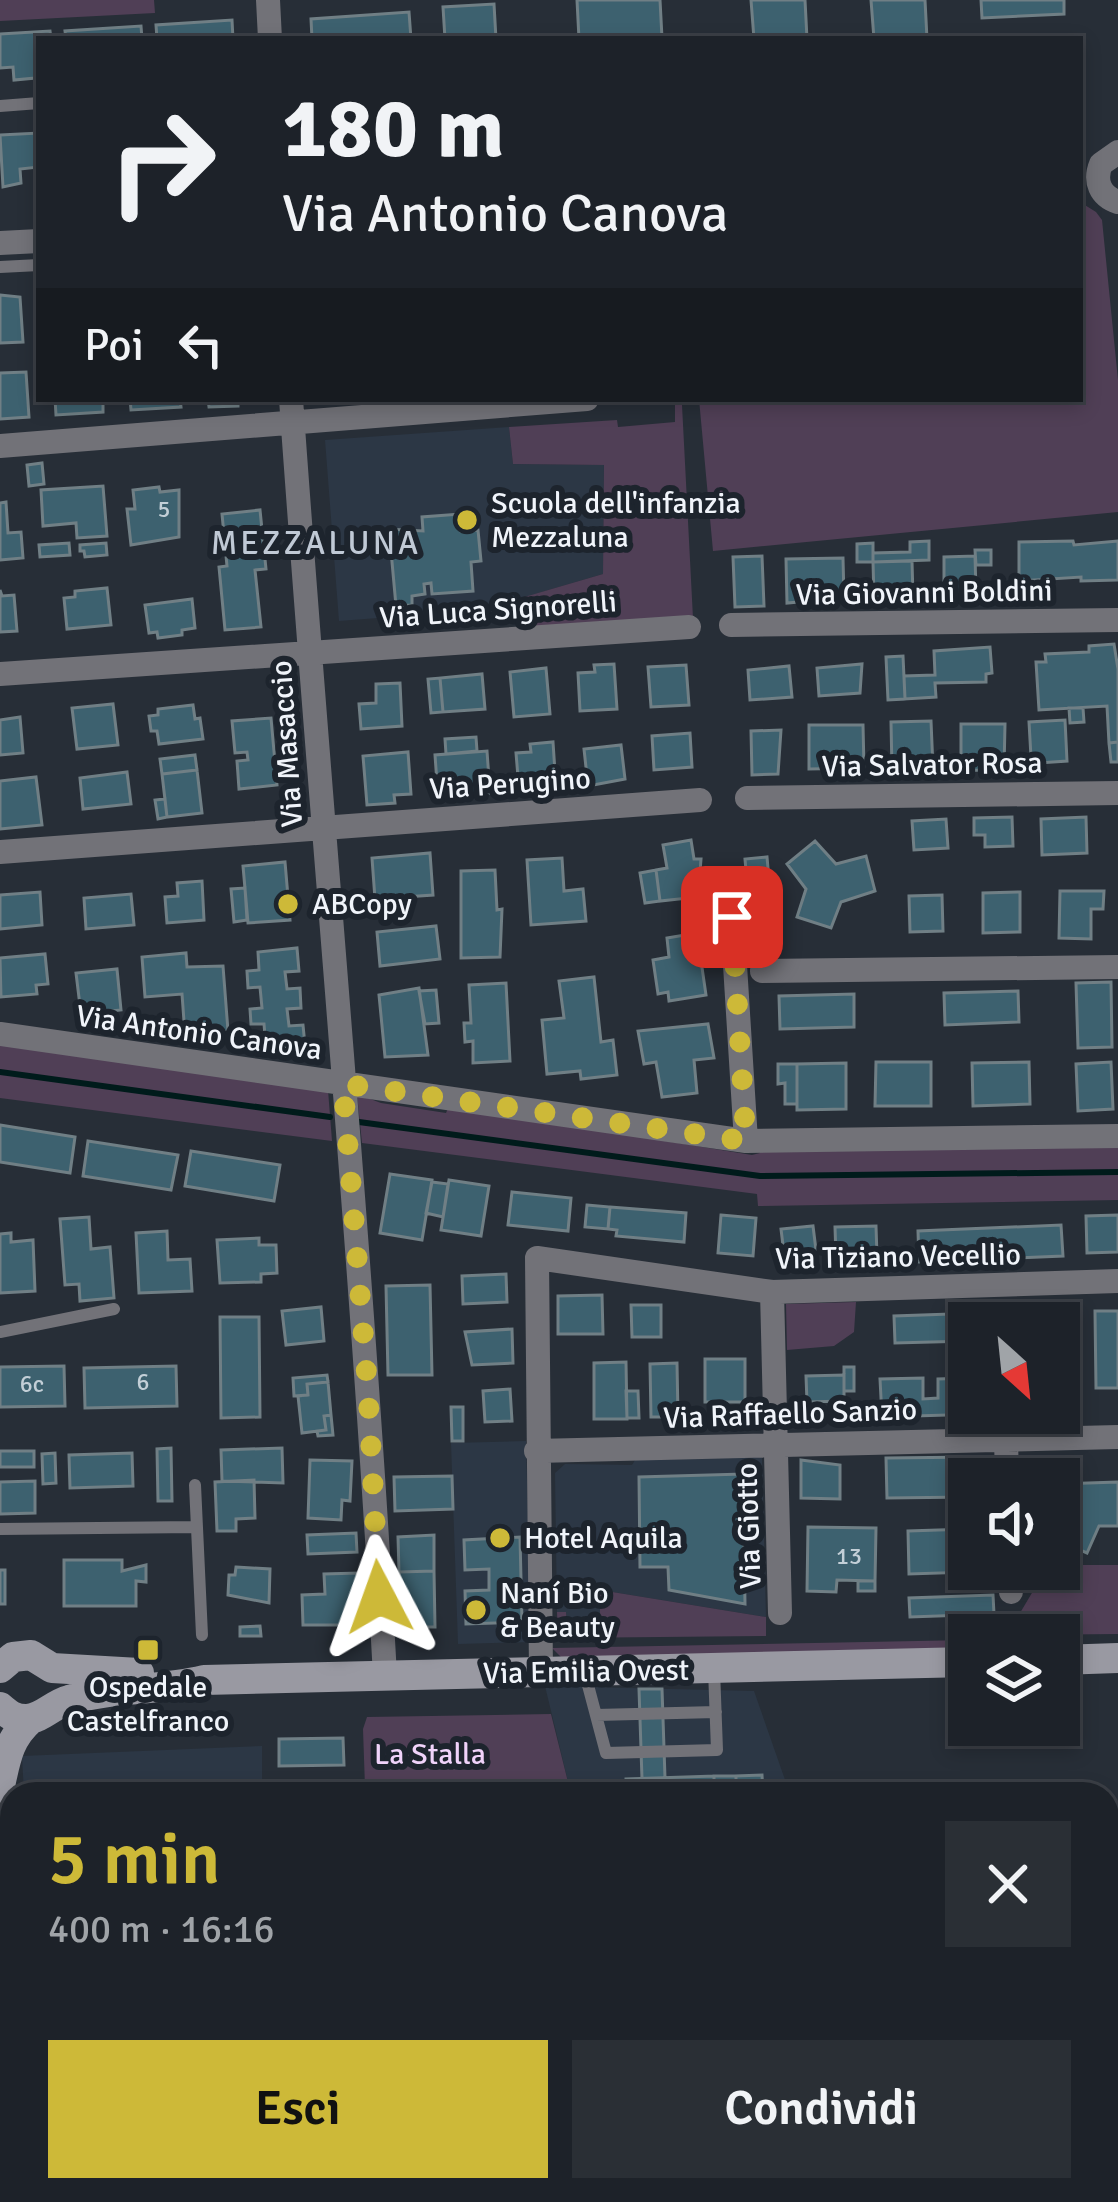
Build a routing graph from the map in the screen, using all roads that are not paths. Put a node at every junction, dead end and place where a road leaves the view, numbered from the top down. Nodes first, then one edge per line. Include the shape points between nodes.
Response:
1 (268, 0) edge
2 (270, 36) edge
3 (36, 104) edge
4 (0, 106) edge
5 (1118, 126) edge
6 (1103, 160) edge
7 (1106, 200) edge
8 (36, 241) edge
9 (0, 243) edge
10 (36, 265) edge
11 (0, 268) edge
12 (507, 402) edge
13 (292, 410) edge
14 (0, 446) edge
15 (1118, 620) edge
16 (731, 625) dead end
17 (689, 627) dead end
18 (310, 654) junction
19 (0, 674) edge
20 (1118, 793) edge
21 (747, 798) dead end
22 (700, 800) dead end
23 (323, 828) junction
24 (0, 852) edge
25 (732, 917) dead end
26 (1118, 967) edge
27 (762, 971) dead end
28 (0, 1034) edge
29 (343, 1084) junction
30 (1118, 1136) edge
31 (746, 1141) junction
32 (1118, 1281) edge
33 (772, 1292) junction
34 (114, 1309) dead end
35 (0, 1332) edge
36 (1118, 1437) edge
37 (1006, 1439) junction
38 (776, 1445) junction
39 (536, 1451) junction
40 (1006, 1458) edge
41 (195, 1485) dead end
42 (196, 1527) junction
43 (0, 1529) edge
44 (779, 1613) dead end
45 (202, 1635) dead end
46 (1118, 1658) edge
47 (1080, 1659) edge
48 (948, 1663) edge
49 (0, 1668) edge
50 (52, 1668) junction
51 (713, 1669) junction
52 (541, 1672) junction
53 (584, 1672) junction
54 (385, 1676) junction
55 (204, 1680) junction
56 (0, 1707) edge
57 (41, 1712) junction
58 (716, 1712) junction
59 (596, 1715) junction
60 (1, 1782) edge

1 - 2 street
3 - 4 lane
5 - 6 street
6 - 7 street via 1098,179
8 - 9 street
10 - 11 lane
12 - 13 street
13 - 14 street
13 - 18 street, Via Masaccio
15 - 16 street, Via Giovanni Boldini
17 - 18 street, Via Luca Signorelli
18 - 19 street, Via Luca Signorelli
18 - 23 street, Via Masaccio
20 - 21 street, Via Salvator Rosa
22 - 23 street, Via Perugino
23 - 24 street, Via Perugino
23 - 29 street, Via Masaccio
25 - 31 street
26 - 27 street
28 - 29 street, Via Antonio Canova
29 - 31 street, Via Antonio Canova
29 - 54 street, Via Masaccio
30 - 31 street, Via Antonio Canova
32 - 33 street, Via Tiziano Vecellio
33 - 38 street, Via Giotto
33 - 39 street, Via Tiziano Vecellio via 537,1258
34 - 35 lane
36 - 37 street, Via Raffaello Sanzio
37 - 38 street, Via Raffaello Sanzio
37 - 40 street
38 - 39 street, Via Raffaello Sanzio
38 - 44 street, Via Giotto
39 - 52 street
41 - 42 lane
42 - 43 lane
42 - 45 lane
46 - 47 main road
48 - 51 main road, Via Emilia Ovest
49 - 50 main road, Via Emilia Ovest via 22,1655
50 - 55 main road, Via Emilia Ovest
50 - 57 main road via 58,1688
51 - 53 main road, Via Emilia Ovest
51 - 58 lane
52 - 53 main road, Via Emilia Ovest
52 - 54 main road, Via Emilia Ovest
53 - 59 lane
54 - 55 main road, Via Emilia Ovest
55 - 57 main road, Via Emilia Ovest via 94,1694
56 - 57 main road via 14,1717
57 - 60 main road via 17,1730
58 - 59 lane
58 - 59 lane via 717,1750 606,1753

